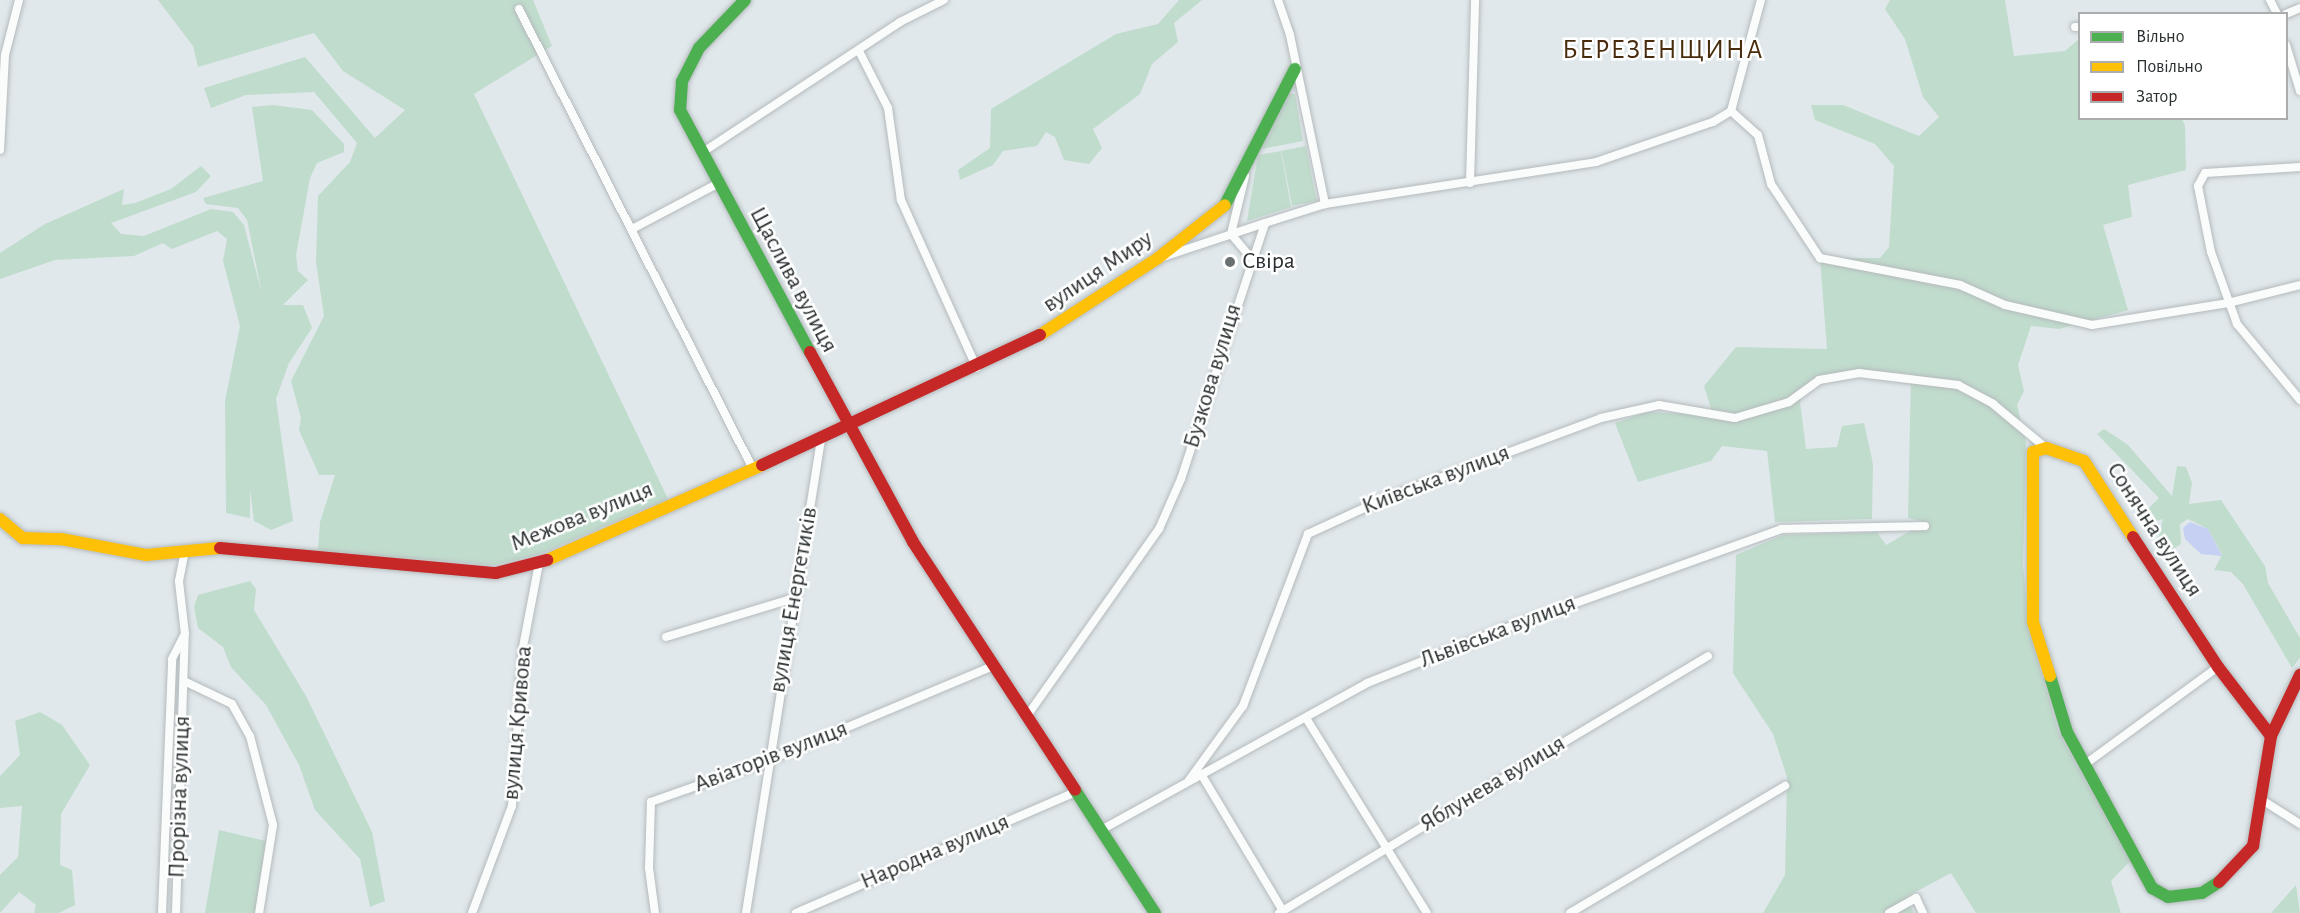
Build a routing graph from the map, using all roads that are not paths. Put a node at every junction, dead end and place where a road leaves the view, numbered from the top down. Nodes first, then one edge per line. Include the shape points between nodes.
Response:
1 (19, 0) edge
2 (745, 0) edge
3 (944, 0) edge
4 (1278, 0) edge
5 (1475, 0) edge
6 (1761, 0) edge
7 (519, 9) dead end
8 (859, 51) junction
9 (2288, 52) edge
10 (1295, 69) junction
11 (2300, 91) edge
12 (1731, 111) junction
13 (0, 150) edge
14 (703, 152) junction
15 (2300, 167) edge
16 (1247, 170) junction
17 (719, 183) junction
18 (1470, 183) junction
19 (1325, 204) junction
20 (1265, 223) junction
21 (632, 229) junction
22 (1231, 234) junction
23 (1158, 258) junction
24 (1251, 258) junction
25 (2300, 285) edge
26 (2228, 303) junction
27 (978, 368) junction
28 (2300, 400) edge
29 (846, 427) junction
30 (821, 440) junction
31 (2046, 448) junction
32 (753, 469) junction
33 (0, 519) edge
34 (1925, 526) dead end
35 (184, 555) junction
36 (539, 562) junction
37 (794, 598) junction
38 (184, 634) junction
39 (666, 637) dead end
40 (1708, 656) dead end
41 (993, 666) junction
42 (2218, 667) junction
43 (2300, 675) edge
44 (184, 681) junction
45 (1027, 716) junction
46 (1306, 718) junction
47 (2271, 736) junction
48 (766, 761) junction
49 (2085, 765) junction
50 (1201, 774) junction
51 (1189, 780) junction
52 (1785, 786) dead end
53 (1075, 792) junction
54 (2262, 800) junction
55 (2300, 824) edge
56 (1101, 830) junction
57 (1385, 848) junction
58 (1281, 912) edge
59 (162, 913) edge
60 (176, 913) edge
61 (259, 913) edge
62 (472, 913) edge
63 (655, 913) edge
64 (746, 913) edge
65 (796, 913) edge
66 (1155, 913) edge
67 (1427, 913) edge
68 (1570, 913) edge
69 (1889, 913) edge
70 (1923, 913) edge

1 - 13 street via 5,55
2 - 14 street, Щаслива вулиця via 699,48 682,82 680,110
3 - 8 street
4 - 10 street
5 - 18 street
6 - 12 street
7 - 21 street
8 - 14 street
8 - 27 street via 888,108 901,200
9 - 11 street
10 - 16 street, вулиця Миру via 1266,119
10 - 19 street
12 - 18 street via 1596,162
12 - 26 street via 1758,135 1771,184 1820,258 1939,280 2005,305 2092,325
14 - 17 street, Щаслива вулиця
15 - 26 street via 2205,174 2198,186
16 - 22 street
16 - 23 street, вулиця Миру via 1228,203
17 - 21 street
17 - 29 street, Щаслива вулиця
18 - 19 street
19 - 20 street
20 - 22 street
20 - 24 street, Бузкова вулиця
21 - 32 street
22 - 23 street
22 - 24 street
23 - 27 street, вулиця Миру via 1051,330
24 - 45 street, Бузкова вулиця via 1181,479 1159,529
25 - 26 street
26 - 28 street via 2279,380
27 - 29 street, вулиця Миру
29 - 30 street, Межова вулиця
29 - 41 street, Щаслива вулиця
30 - 32 street, Межова вулиця
30 - 37 street, вулиця Енергетиків
31 - 42 street, Сонячна вулиця via 2084,461
31 - 49 street via 2033,452 2030,472 2033,622 2067,732
31 - 51 street, Київська вулиця via 1987,400 1947,381 1859,373 1819,380 1789,402 1735,418 1659,405 1600,418 1316,527 1302,543 1264,661 1243,706
32 - 36 street, Межова вулиця
33 - 35 street, Межова вулиця via 23,538 61,539 146,555
34 - 46 street, Львівська вулиця via 1781,529 1367,683
35 - 36 street, Межова вулиця via 219,548 496,573
35 - 38 street, Прорізна вулиця via 179,581
36 - 62 street, вулиця Кривова via 523,648 512,806
37 - 39 street
37 - 48 street, вулиця Енергетиків
38 - 44 street, Прорізна вулиця
38 - 59 street via 172,659
40 - 57 street, Яблунева вулиця
41 - 45 street, Щаслива вулиця
41 - 48 street, Авіаторів вулиця
42 - 47 street, Сонячна вулиця
42 - 49 street
43 - 47 street
44 - 60 street, Прорізна вулиця
44 - 61 street, Прорізна вулиця via 232,704 250,736 273,825
45 - 53 street, Щаслива вулиця
46 - 50 street, Львівська вулиця
46 - 57 street
47 - 54 street
48 - 63 street, Авіаторів вулиця via 651,802 649,868
48 - 64 street, вулиця Енергетиків
49 - 54 street via 2152,888 2168,897 2202,894 2222,881 2253,846
50 - 51 street, Львівська вулиця
50 - 58 street
51 - 56 street, Львівська вулиця
52 - 68 street
53 - 56 street, Щаслива вулиця
53 - 65 street, Народна вулиця
54 - 55 street
56 - 66 street, Щаслива вулиця
57 - 58 street, Яблунева вулиця
57 - 67 street
69 - 70 street via 1916,898

